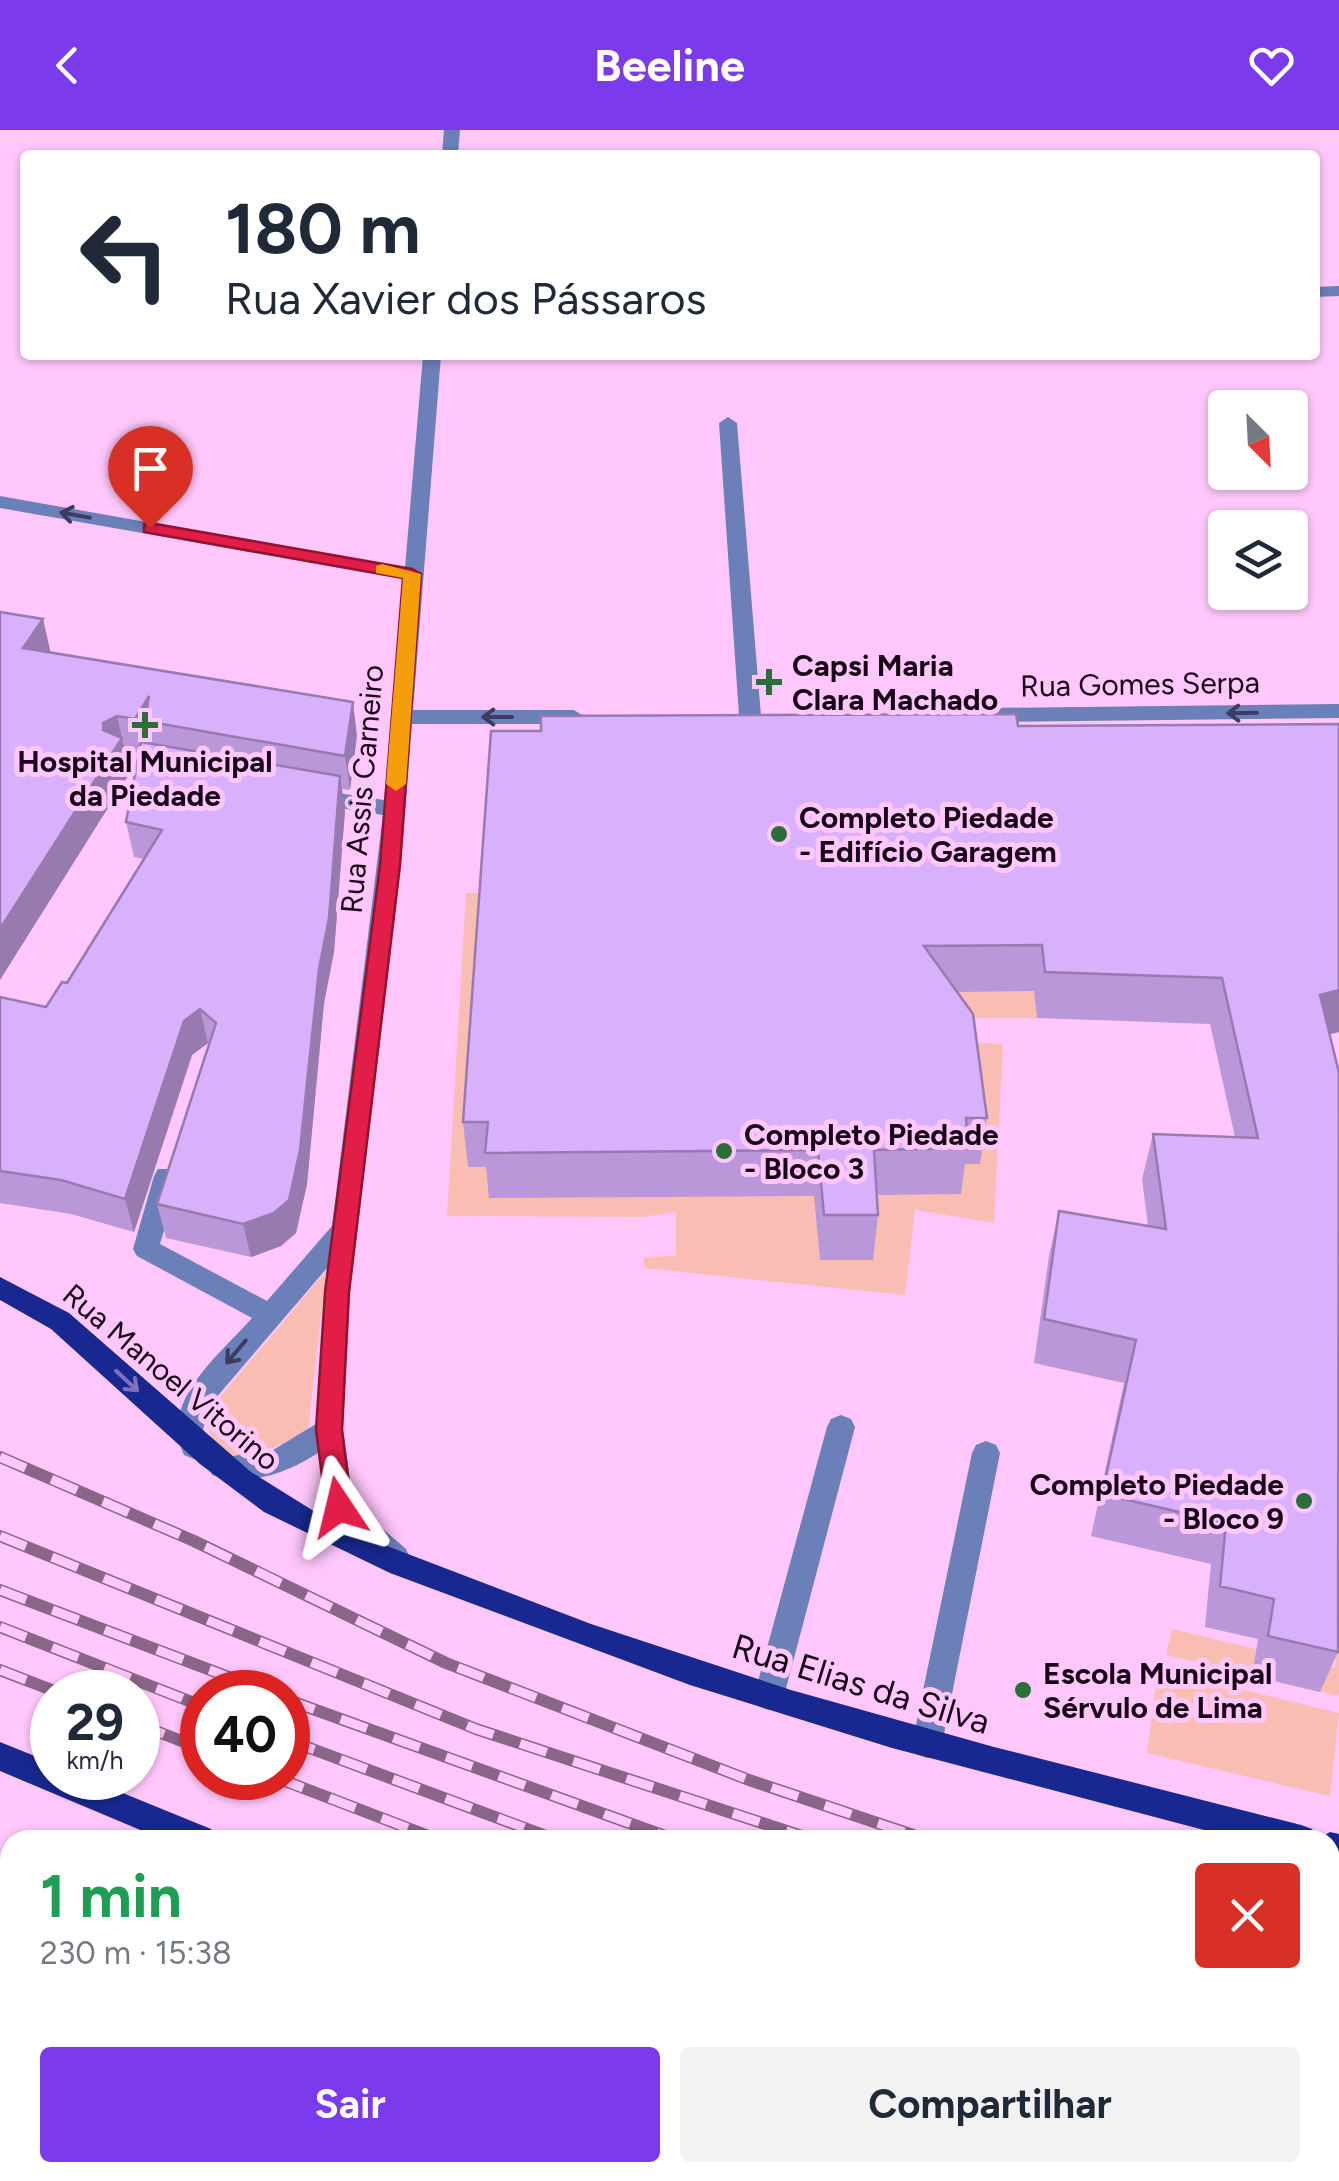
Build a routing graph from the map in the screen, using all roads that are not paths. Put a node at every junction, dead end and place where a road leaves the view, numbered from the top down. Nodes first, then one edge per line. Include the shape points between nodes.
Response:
1 (432, 360) edge
2 (728, 423) dead end
3 (0, 502) edge
4 (412, 574) junction
5 (1339, 712) edge
6 (960, 715) edge
7 (595, 716) edge
8 (750, 716) edge
9 (401, 717) junction
10 (291, 792) edge
11 (394, 809) junction
12 (178, 1144) edge
13 (348, 1227) junction
14 (0, 1288) edge
15 (268, 1314) junction
16 (841, 1427) dead end
17 (329, 1430) junction
18 (194, 1446) junction
19 (986, 1452) dead end
20 (222, 1467) junction
21 (408, 1567) junction
22 (769, 1696) junction
23 (928, 1744) junction
24 (0, 1756) edge
25 (176, 1830) edge
26 (1262, 1830) edge

1 - 4 street, Rua Assis Carneiro
2 - 8 street
4 -> 3 street
4 - 9 street, Rua Assis Carneiro
5 -> 6 street, Rua Gomes Serpa via 1018,723
7 -> 9 street
9 - 11 street, Rua Assis Carneiro
10 - 11 street
11 - 13 street, Rua Assis Carneiro
12 - 15 street via 146,1249
13 - 15 street
13 - 17 street, Rua Assis Carneiro
14 -> 18 main road, Rua Manoel Vitorino via 57,1318
15 -> 18 street via 196,1402 189,1430
16 - 22 street
17 - 20 street via 276,1464
17 - 21 street, Rua Assis Carneiro via 339,1507
18 - 20 main road, Rua Manoel Vitorino
19 - 23 street
20 - 21 main road, Rua Manoel Vitorino via 310,1524
21 - 22 main road, Rua Elias da Silva via 602,1644
22 - 23 main road, Rua Elias da Silva
23 - 26 main road, Rua Elias da Silva
24 - 25 main road

